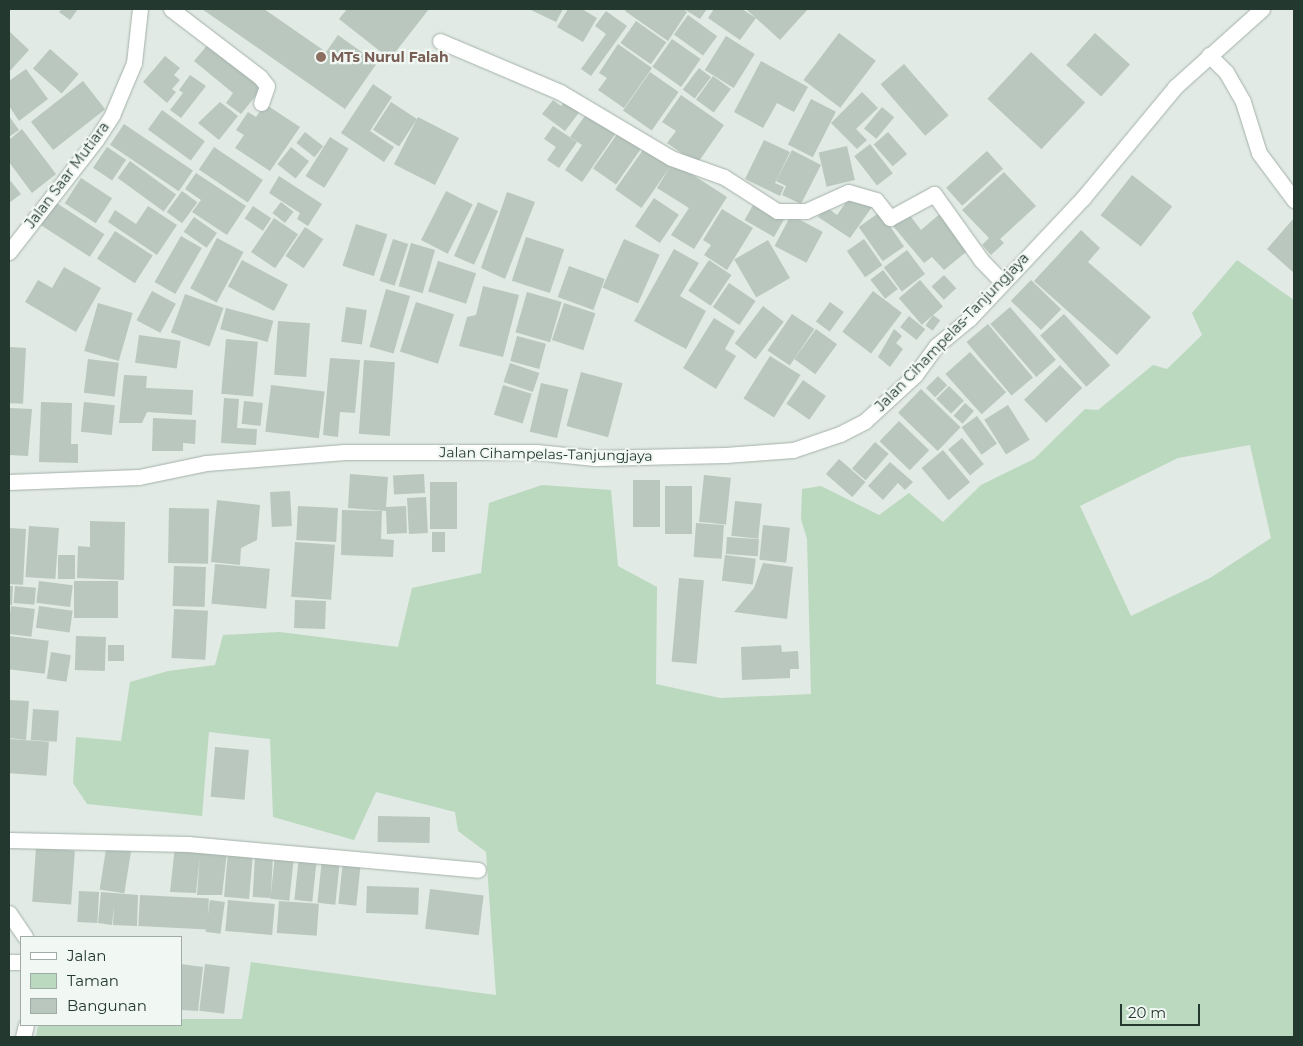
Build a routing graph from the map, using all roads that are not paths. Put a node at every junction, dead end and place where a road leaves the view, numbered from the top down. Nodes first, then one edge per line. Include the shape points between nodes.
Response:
1 (140, 9) edge
2 (171, 9) edge
3 (1262, 9) edge
4 (440, 41) dead end
5 (1209, 54) junction
6 (261, 103) dead end
7 (1294, 200) edge
8 (9, 252) edge
9 (1002, 282) junction
10 (9, 482) edge
11 (9, 840) edge
12 (478, 870) dead end
13 (9, 913) edge
14 (24, 936) edge

1 - 8 street, Jalan Saar Mutiara via 134,63 112,115
2 - 6 street via 260,77 267,86
3 - 5 street, Jalan Cihampelas-Tanjungjaya
4 - 9 street via 560,92 671,158 724,177 777,211 806,210 848,192 876,200 890,218 934,194 981,260
5 - 7 street via 1226,72 1242,102 1259,153
5 - 9 street, Jalan Cihampelas-Tanjungjaya via 1175,88 1083,198
9 - 10 street, Jalan Cihampelas-Tanjungjaya via 970,318 936,346 915,375 882,407 840,434 793,450 594,458 536,452 345,452 206,463 139,478
11 - 12 street via 188,844
13 - 14 street

